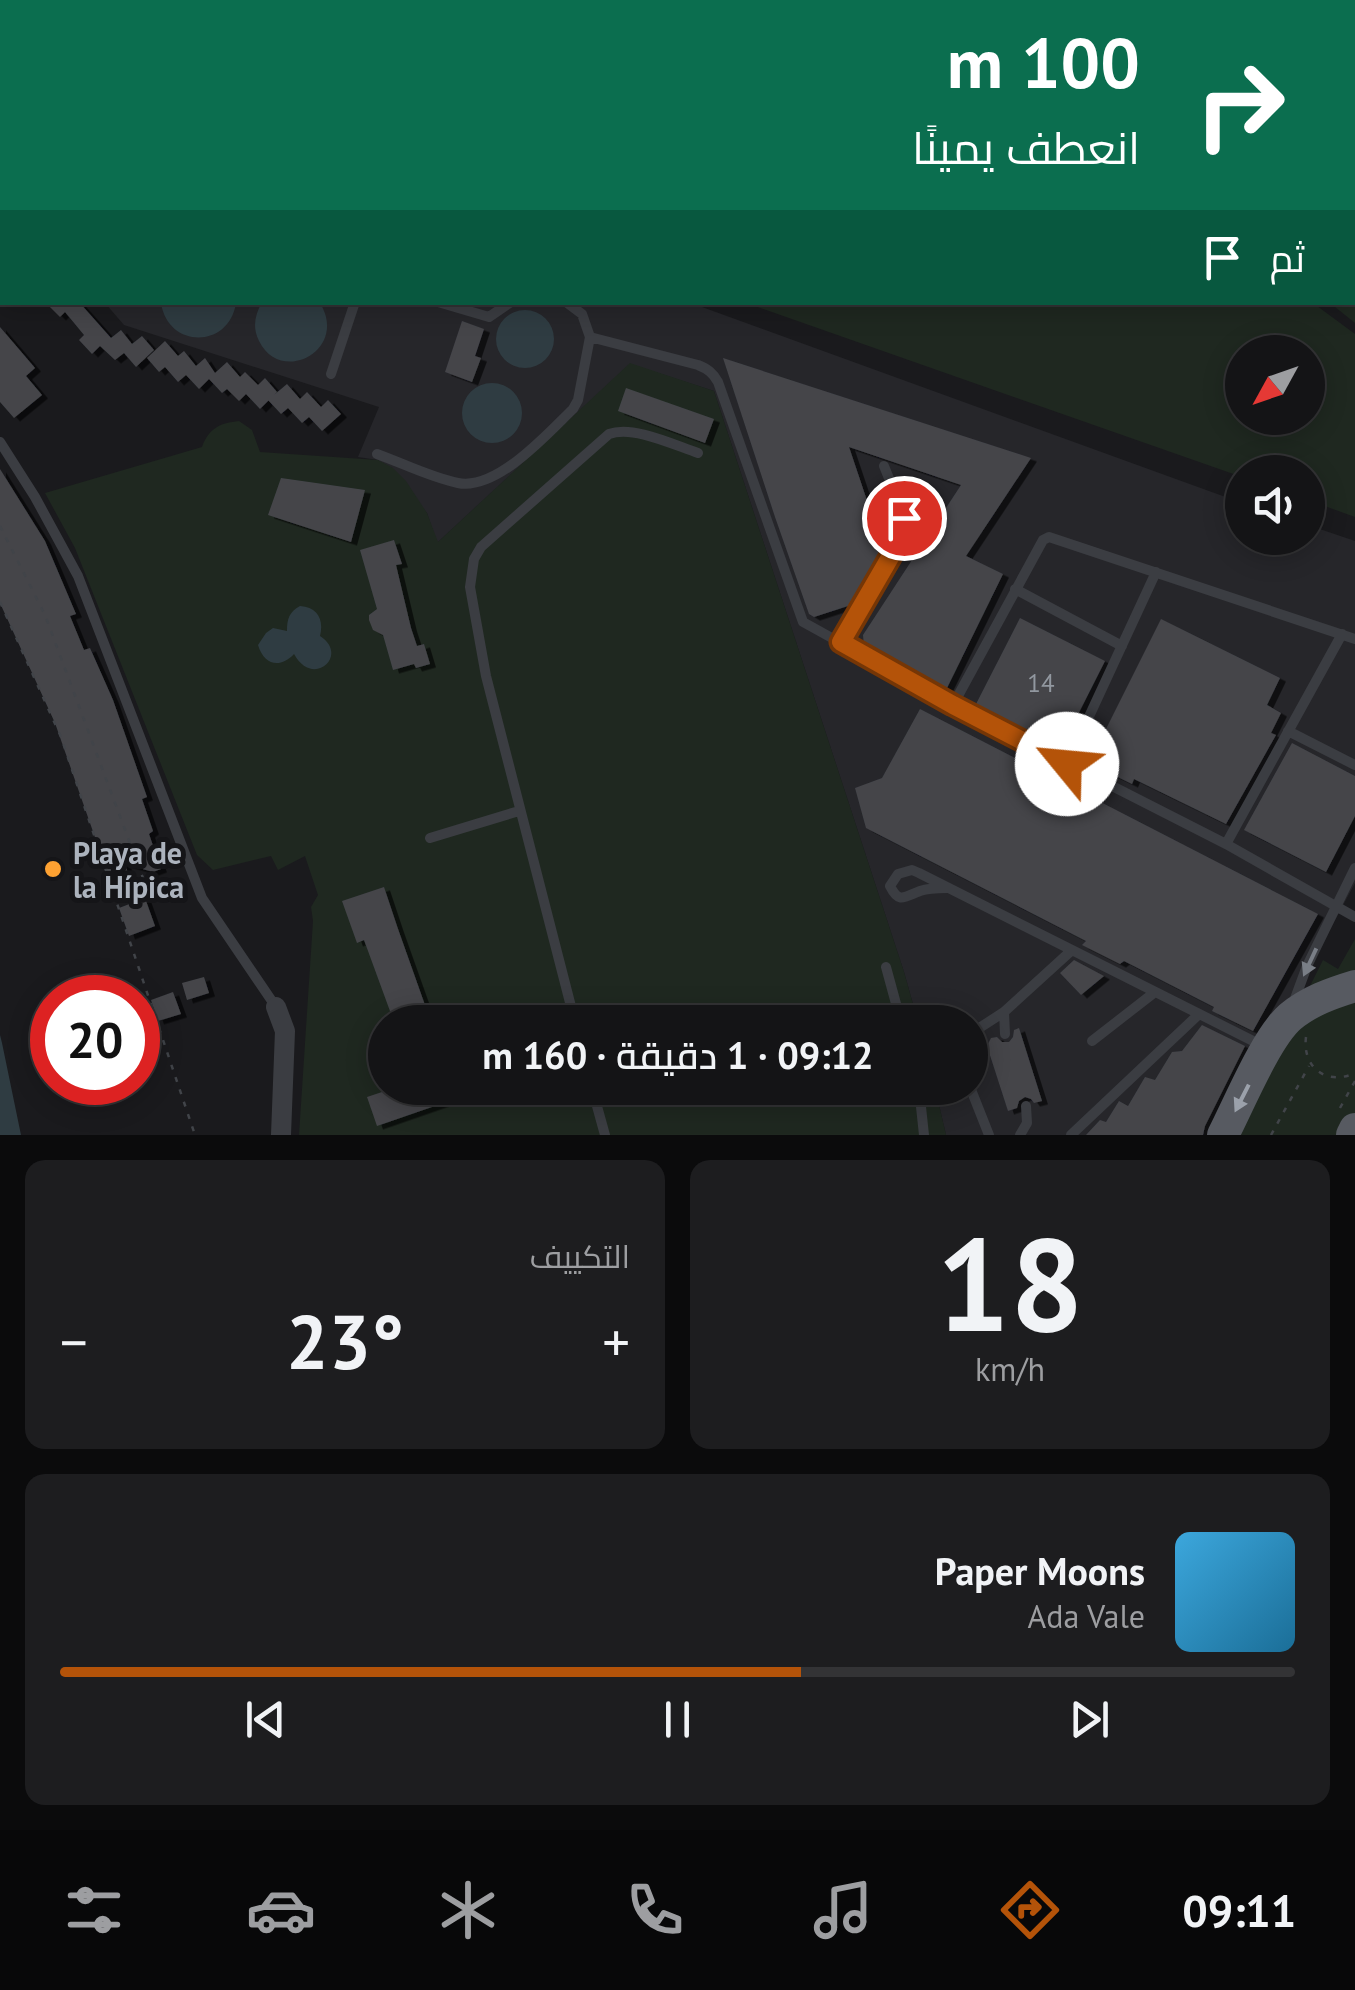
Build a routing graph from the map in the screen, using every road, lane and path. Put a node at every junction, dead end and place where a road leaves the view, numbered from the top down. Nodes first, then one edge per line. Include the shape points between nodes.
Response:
1 (355, 305) edge
2 (448, 305) edge
3 (507, 305) edge
4 (570, 305) edge
5 (590, 337) junction
6 (331, 374) dead end
7 (0, 442) edge
8 (377, 454) dead end
9 (698, 454) dead end
10 (884, 466) dead end
11 (0, 526) edge
12 (1156, 572) junction
13 (1015, 589) junction
14 (0, 602) edge
15 (1342, 634) junction
16 (1355, 638) edge
17 (841, 642) junction
18 (1122, 646) junction
19 (953, 705) junction
20 (1288, 731) junction
21 (1067, 764) junction
22 (1355, 765) edge
23 (519, 810) junction
24 (430, 838) dead end
25 (1226, 844) junction
26 (1355, 868) edge
27 (947, 888) junction
28 (202, 898) junction
29 (1337, 906) junction
30 (1355, 917) edge
31 (1072, 950) junction
32 (886, 967) dead end
33 (1355, 986) edge
34 (1155, 992) junction
35 (571, 1005) edge
36 (896, 1005) edge
37 (276, 1007) joint
38 (1004, 1012) junction
39 (1199, 1014) junction
40 (988, 1022) edge
41 (1299, 1024) junction
42 (1004, 1034) dead end
43 (1092, 1041) dead end
44 (1268, 1048) junction
45 (1310, 1064) junction
46 (1355, 1074) edge
47 (1355, 1081) edge
48 (597, 1105) edge
49 (921, 1105) edge
50 (977, 1105) edge
51 (1026, 1106) dead end
52 (1349, 1124) edge
53 (195, 1135) edge
54 (281, 1135) edge
55 (605, 1135) edge
56 (924, 1135) edge
57 (989, 1135) edge
58 (1020, 1135) edge
59 (1070, 1135) edge
60 (1223, 1135) edge
61 (1271, 1135) edge

1 - 6 lane
2 - 3 lane via 489,317
4 - 5 lane via 582,314
5 - 8 lane via 578,400 506,470 459,483
5 - 17 lane via 714,375 800,616
7 - 28 lane via 78,576
9 - 23 lane via 633,432 609,434 474,559 470,587
10 - 17 lane via 905,531
11 - 28 path via 45,615 143,878 156,890
12 - 13 lane via 1050,537
12 - 15 lane
12 - 18 lane
13 - 18 lane
13 - 19 lane
14 - 53 path via 61,737
15 - 16 lane
15 - 20 lane
17 - 19 lane
18 - 21 lane
19 - 21 lane
20 - 22 lane
20 - 25 lane
21 - 25 lane
23 - 24 lane
23 - 35 lane
25 - 29 lane
26 - 29 lane
27 - 27 lane via 904,898 890,886 912,870
27 - 31 lane
28 - 37 lane
29 - 30 lane
29 -> 41 lane via 1307,966
31 - 34 lane
31 - 38 lane
32 - 36 lane
33 - 41 main road via 1315,1001
34 - 39 lane
34 - 43 lane
37 - 54 street via 285,1032
38 - 40 lane
38 - 42 lane
39 - 44 lane
39 - 59 lane
41 - 44 main road via 1278,1030
41 - 45 path
44 -> 60 main road
45 - 46 path via 1334,1078
45 - 61 path
47 - 52 path
48 - 55 lane
49 - 56 lane
50 - 57 lane
51 - 58 lane

